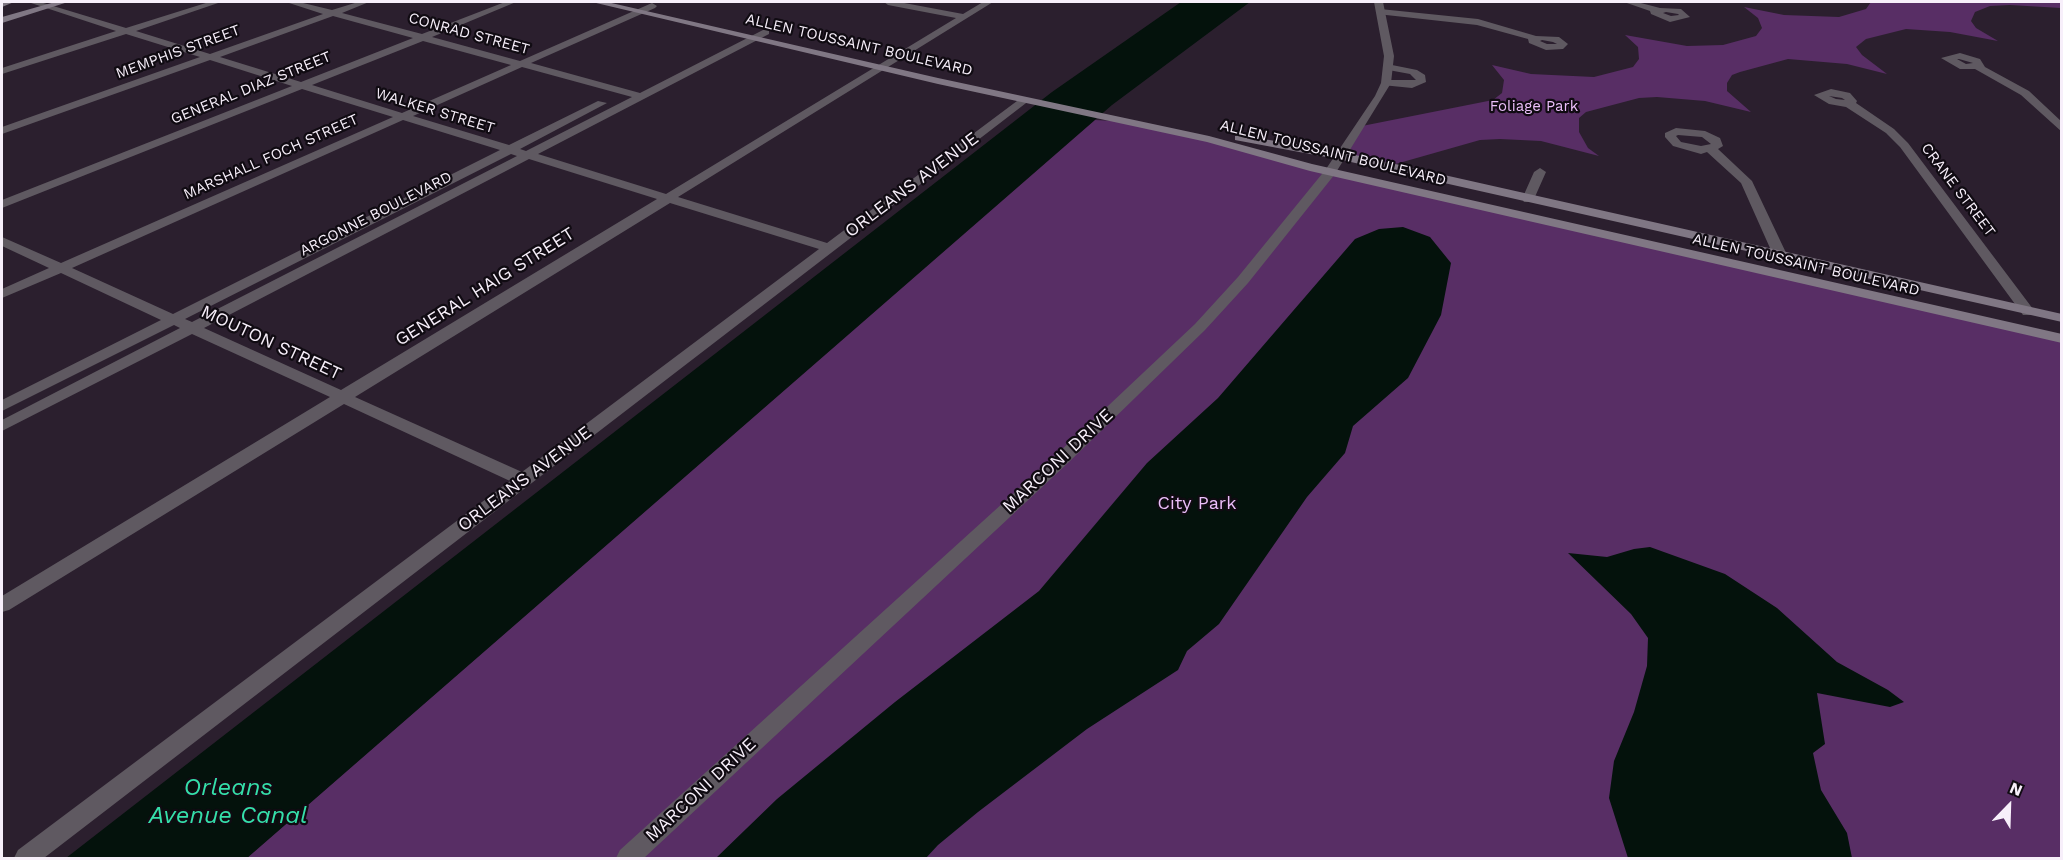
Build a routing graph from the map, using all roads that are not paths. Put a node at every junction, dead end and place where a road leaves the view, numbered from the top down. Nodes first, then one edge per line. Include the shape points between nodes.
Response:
1 (9, 2) edge
2 (32, 2) edge
3 (63, 2) edge
4 (217, 2) edge
5 (290, 2) edge
6 (365, 2) edge
7 (512, 2) edge
8 (597, 2) edge
9 (888, 2) edge
10 (989, 2) edge
11 (1629, 2) edge
12 (2, 4) edge
13 (48, 6) junction
14 (652, 6) joint
15 (636, 7) edge
16 (1379, 7) edge
17 (1658, 10) dead end
18 (333, 13) junction
19 (964, 17) junction
20 (2, 20) edge
21 (127, 31) junction
22 (753, 33) junction
23 (422, 36) junction
24 (1534, 38) dead end
25 (211, 57) junction
26 (520, 63) junction
27 (888, 65) junction
28 (1387, 67) junction
29 (1978, 67) dead end
30 (2, 72) edge
31 (1386, 83) junction
32 (300, 84) junction
33 (624, 92) junction
34 (640, 96) junction
35 (1031, 99) junction
36 (1848, 103) dead end
37 (1114, 115) junction
38 (401, 116) junction
39 (2061, 129) edge
40 (2, 131) edge
41 (510, 149) junction
42 (1711, 149) dead end
43 (527, 155) junction
44 (1342, 156) junction
45 (1330, 171) junction
46 (1540, 172) dead end
47 (1446, 181) junction
48 (1439, 196) junction
49 (668, 198) junction
50 (1527, 199) junction
51 (2, 204) edge
52 (2, 241) edge
53 (829, 248) junction
54 (1780, 257) junction
55 (60, 268) junction
56 (1908, 286) junction
57 (2, 294) edge
58 (1914, 307) junction
59 (2028, 312) junction
60 (2061, 318) edge
61 (173, 320) junction
62 (191, 328) junction
63 (2061, 339) edge
64 (344, 398) junction
65 (2, 406) edge
66 (2, 426) edge
67 (524, 480) junction
68 (2, 605) edge
69 (26, 858) edge
70 (628, 858) edge

1 - 12 main road
2 - 13 street, WALKER STREET
3 - 13 main road
4 - 21 street
5 - 18 street, CONRAD STREET
6 - 18 street, MEMPHIS STREET
7 - 23 street, GENERAL DIAZ STREET
8 - 15 main road, ALLEN TOUSSAINT BOULEVARD
9 - 19 street
10 - 19 street, GENERAL HAIG STREET
11 - 17 street
13 - 20 main road
13 - 21 street, WALKER STREET
14 - 15 street, MARSHALL FOCH STREET
14 - 22 main road, ALLEN TOUSSAINT BOULEVARD
15 - 22 main road, ALLEN TOUSSAINT BOULEVARD
15 - 26 street, MARSHALL FOCH STREET
16 - 24 street via 1469,21
16 - 28 street, MARCONI DRIVE via 1387,38
18 - 23 street, CONRAD STREET
18 - 25 street, MEMPHIS STREET
19 - 27 street, GENERAL HAIG STREET
21 - 25 street, WALKER STREET
21 - 30 street
22 - 27 main road, ALLEN TOUSSAINT BOULEVARD
22 - 33 street, ARGONNE BOULEVARD
22 - 34 street, ARGONNE BOULEVARD
23 - 26 street, CONRAD STREET
23 - 32 street, GENERAL DIAZ STREET
25 - 32 street, WALKER STREET
25 - 40 street, MEMPHIS STREET
26 - 33 street, CONRAD STREET
26 - 38 street, MARSHALL FOCH STREET
27 - 35 main road, ALLEN TOUSSAINT BOULEVARD
27 - 49 street, GENERAL HAIG STREET
28 - 31 street, MARCONI DRIVE
28 - 31 street via 1413,72 1421,77 1421,82
29 - 39 street via 2025,93
31 - 44 street, MARCONI DRIVE
32 - 38 street, WALKER STREET
32 - 51 street, GENERAL DIAZ STREET
33 - 34 street, CONRAD STREET
33 - 41 street, ARGONNE BOULEVARD
34 - 43 street, ARGONNE BOULEVARD
35 - 37 main road, ALLEN TOUSSAINT BOULEVARD
35 - 53 street, ORLEANS AVENUE
36 - 59 street, CRANE STREET via 1904,145
37 - 44 main road, ALLEN TOUSSAINT BOULEVARD
37 - 45 main road, ALLEN TOUSSAINT BOULEVARD
38 - 41 street, WALKER STREET
38 - 55 street, MARSHALL FOCH STREET
41 - 43 street, WALKER STREET
41 - 61 street, ARGONNE BOULEVARD
42 - 54 street via 1746,181
43 - 49 street, WALKER STREET
43 - 62 street, ARGONNE BOULEVARD
44 - 45 street, MARCONI DRIVE
44 - 47 main road, ALLEN TOUSSAINT BOULEVARD
45 - 48 main road, ALLEN TOUSSAINT BOULEVARD
45 - 70 street, MARCONI DRIVE via 1286,229 1200,327 1064,458
46 - 50 street
47 - 48 main road
47 - 50 main road, ALLEN TOUSSAINT BOULEVARD
48 - 58 main road, ALLEN TOUSSAINT BOULEVARD
49 - 53 street, WALKER STREET
49 - 64 street, GENERAL HAIG STREET
50 - 54 main road, ALLEN TOUSSAINT BOULEVARD
52 - 55 street, MOUTON STREET
53 - 67 street, ORLEANS AVENUE
54 - 56 main road, ALLEN TOUSSAINT BOULEVARD
55 - 57 street, MARSHALL FOCH STREET
55 - 61 street, MOUTON STREET
56 - 58 main road
56 - 59 main road, ALLEN TOUSSAINT BOULEVARD
58 - 63 main road, ALLEN TOUSSAINT BOULEVARD
59 - 60 main road, ALLEN TOUSSAINT BOULEVARD
61 - 62 street, MOUTON STREET
61 - 65 street, ARGONNE BOULEVARD
62 - 64 street, MOUTON STREET
62 - 66 street, ARGONNE BOULEVARD
64 - 67 street, MOUTON STREET
64 - 68 street, GENERAL HAIG STREET
67 - 69 street, ORLEANS AVENUE

